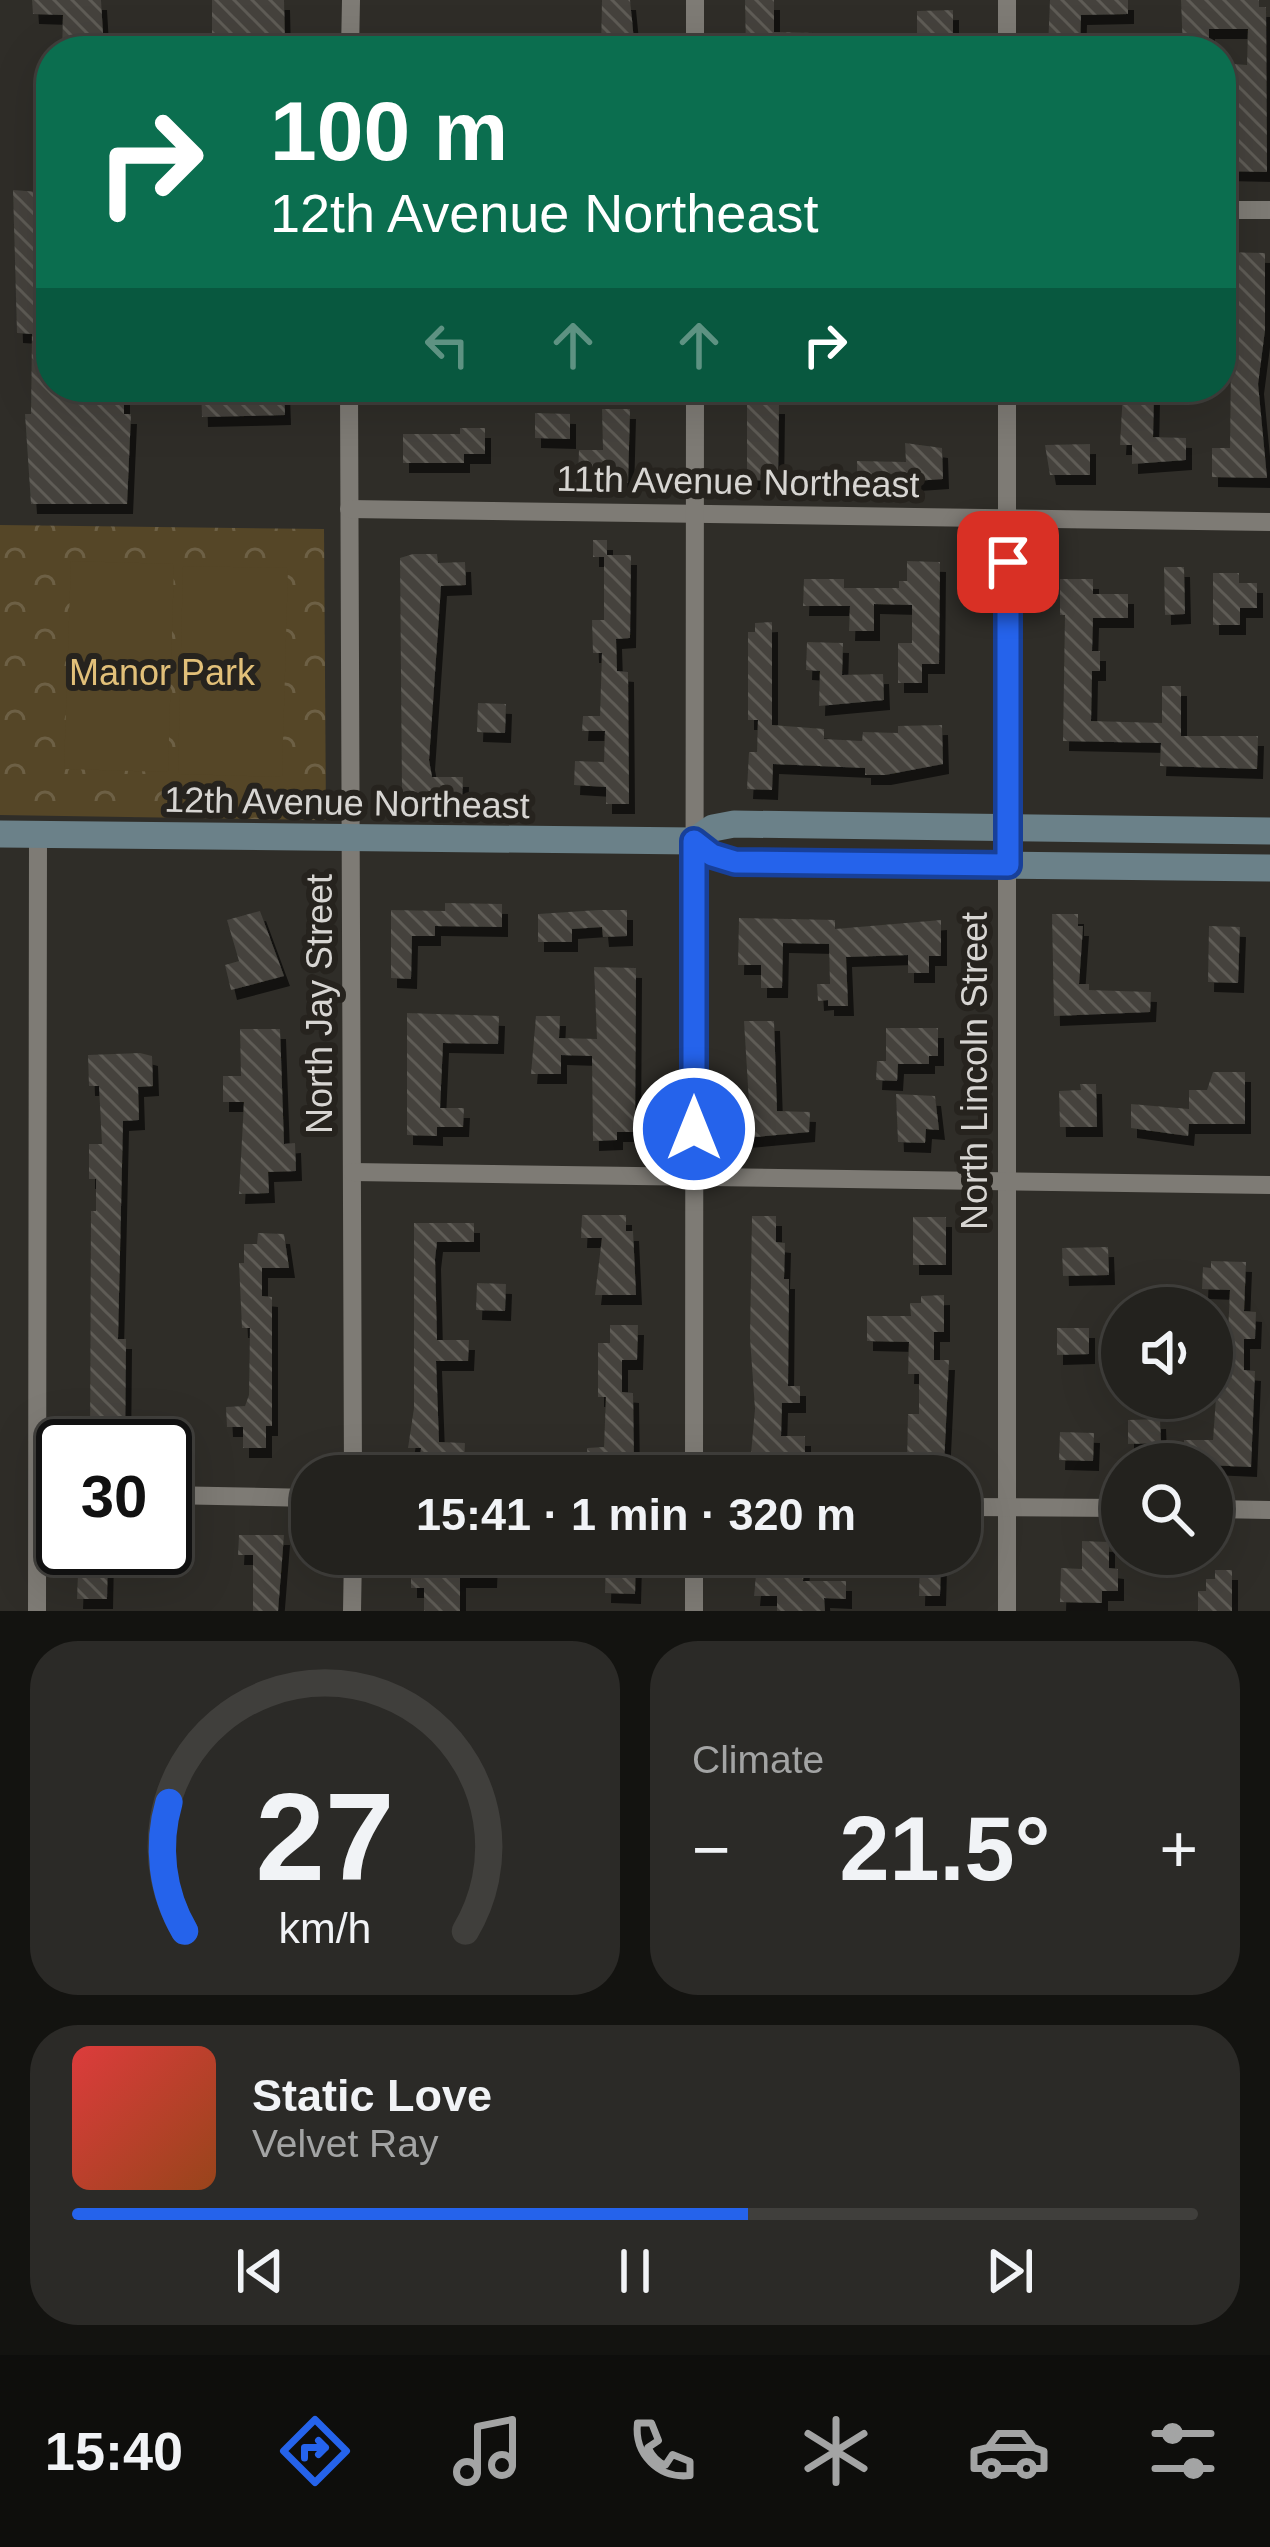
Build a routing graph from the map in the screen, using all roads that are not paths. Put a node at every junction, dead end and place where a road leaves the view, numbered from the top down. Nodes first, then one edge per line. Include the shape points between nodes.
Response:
1 (351, 0) edge
2 (695, 0) edge
3 (1007, 0) edge
4 (350, 36) edge
5 (695, 36) edge
6 (1007, 36) edge
7 (1236, 210) edge
8 (1270, 210) edge
9 (350, 402) edge
10 (694, 402) edge
11 (1007, 402) edge
12 (349, 509) junction
13 (694, 514) junction
14 (1008, 518) junction
15 (1270, 522) edge
16 (1007, 828) junction
17 (1270, 831) edge
18 (0, 834) edge
19 (38, 834) junction
20 (351, 839) junction
21 (694, 841) junction
22 (1008, 865) junction
23 (1270, 868) edge
24 (352, 1172) junction
25 (694, 1177) junction
26 (1006, 1183) junction
27 (1270, 1185) edge
28 (38, 1419) edge
29 (353, 1455) edge
30 (694, 1455) edge
31 (192, 1496) edge
32 (291, 1498) edge
33 (981, 1507) edge
34 (1008, 1507) junction
35 (1101, 1508) edge
36 (1233, 1509) edge
37 (1270, 1510) edge
38 (38, 1575) edge
39 (353, 1575) edge
40 (694, 1575) edge
41 (38, 1611) edge
42 (352, 1611) edge
43 (694, 1611) edge
44 (1007, 1611) edge

1 - 4 street
2 - 5 street
3 - 6 street
7 - 8 street
9 - 12 street, North Jay Street
10 - 13 street
11 - 14 street, North Lincoln Street
12 - 13 street, 11th Avenue Northeast
12 - 20 street, North Jay Street
13 - 14 street, 11th Avenue Northeast
13 - 21 street
14 - 15 street, 11th Avenue Northeast
14 - 16 street, North Lincoln Street
16 - 17 street, 12th Avenue Northeast
16 - 21 street, 12th Avenue Northeast via 734,824
16 - 22 street, North Lincoln Street
18 - 19 street, 12th Avenue Northeast
19 - 20 street, 12th Avenue Northeast
19 - 28 street
20 - 21 street, 12th Avenue Northeast
20 - 24 street, North Jay Street
21 - 22 street, 12th Avenue Northeast via 735,862
21 - 25 street
22 - 23 street, 12th Avenue Northeast
22 - 26 street, North Lincoln Street
24 - 25 street
24 - 29 street, North Jay Street
25 - 26 street
25 - 30 street
26 - 27 street
26 - 34 street, North Lincoln Street
31 - 32 street
33 - 34 street
34 - 35 street
34 - 44 street, North Lincoln Street
36 - 37 street
38 - 41 street
39 - 42 street
40 - 43 street

